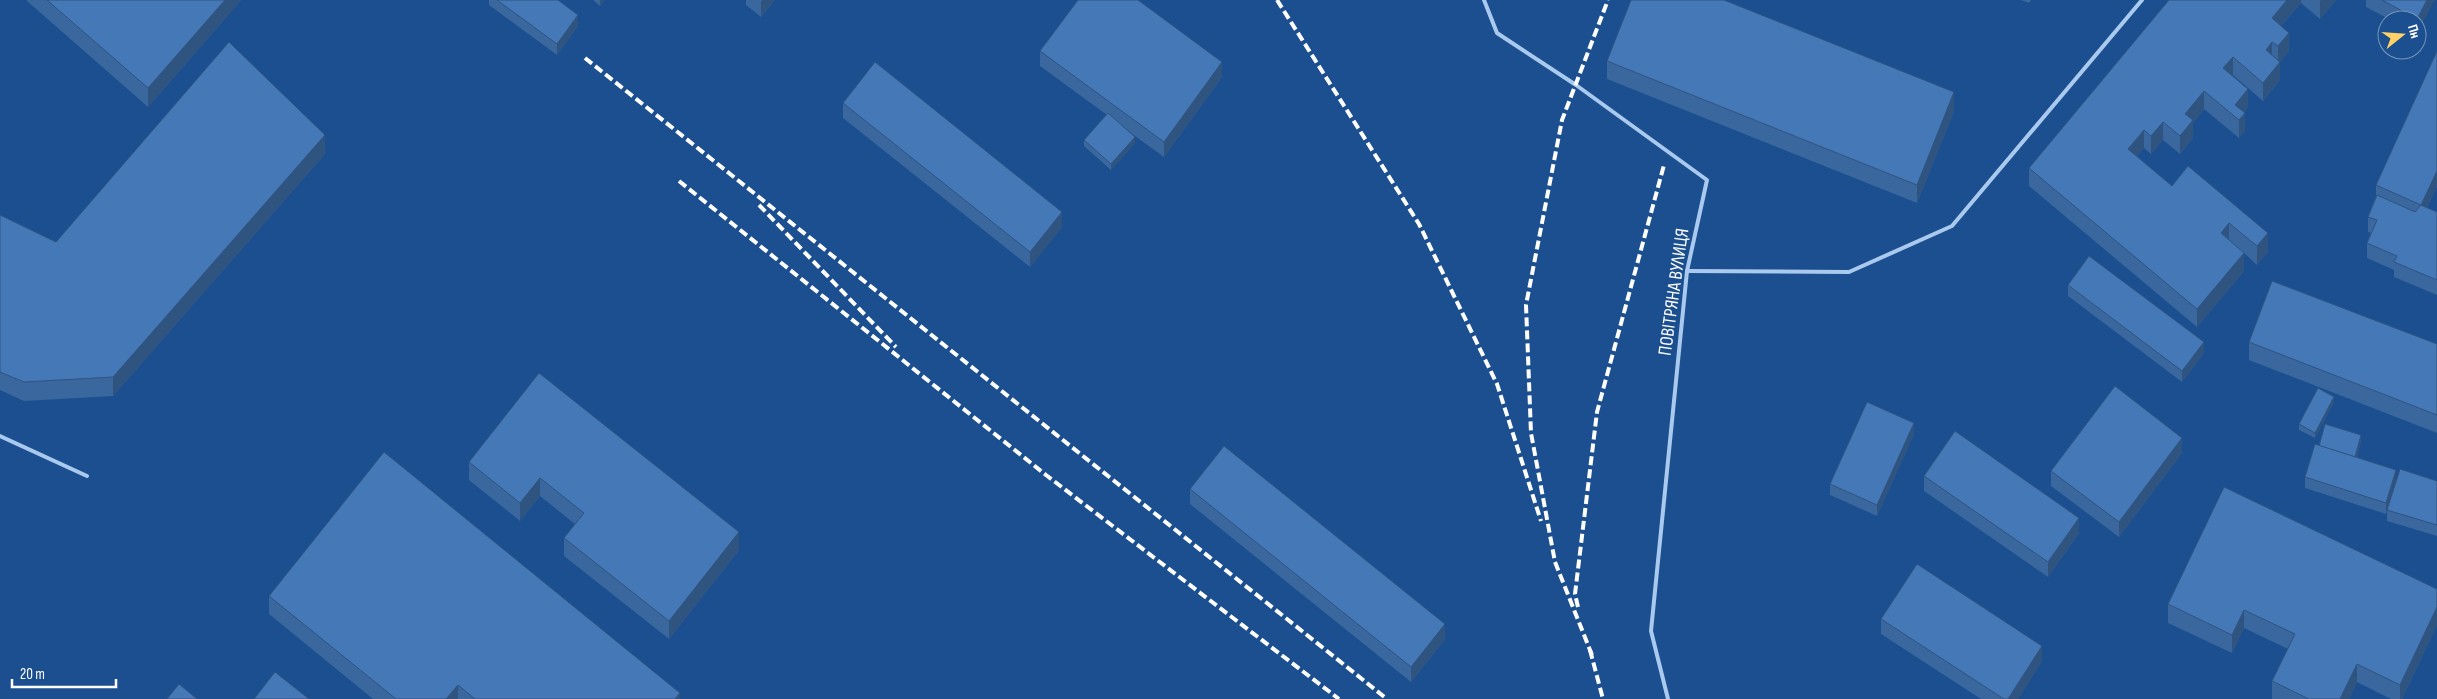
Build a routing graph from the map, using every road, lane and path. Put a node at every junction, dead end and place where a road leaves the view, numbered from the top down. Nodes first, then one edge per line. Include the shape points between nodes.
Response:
1 (1484, 0) edge
2 (2142, 0) edge
3 (1687, 270) junction
4 (0, 436) edge
5 (87, 476) dead end
6 (1668, 699) edge

1 - 3 lane, ПОВІТРЯНА ВУЛИЦЯ via 1497,34 1576,85 1708,180
2 - 3 lane via 1952,226 1849,272
3 - 6 lane, ПОВІТРЯНА ВУЛИЦЯ via 1651,631
4 - 5 lane

